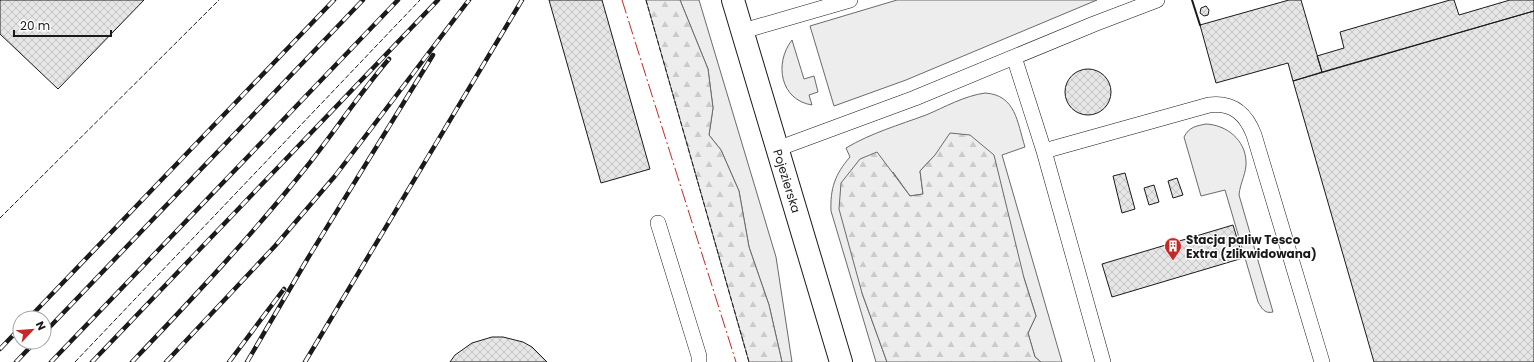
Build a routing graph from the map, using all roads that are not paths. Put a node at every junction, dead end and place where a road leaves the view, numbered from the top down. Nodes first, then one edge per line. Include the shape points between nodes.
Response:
1 (733, 0) edge
2 (850, 0) edge
3 (1157, 0) edge
4 (743, 31) junction
5 (1014, 57) junction
6 (777, 149) junction
7 (1044, 151) junction
8 (658, 223) dead end
9 (699, 362) edge
10 (841, 362) edge
11 (1103, 362) edge
12 (1322, 362) edge

1 - 4 street, Pojezierska
2 - 4 lane
3 - 5 lane
4 - 6 street, Pojezierska
5 - 6 lane via 915,98
5 - 7 lane
6 - 10 street, Pojezierska
7 - 11 lane
7 - 12 lane via 1209,105 1223,105 1241,113 1254,135
8 - 9 lane

